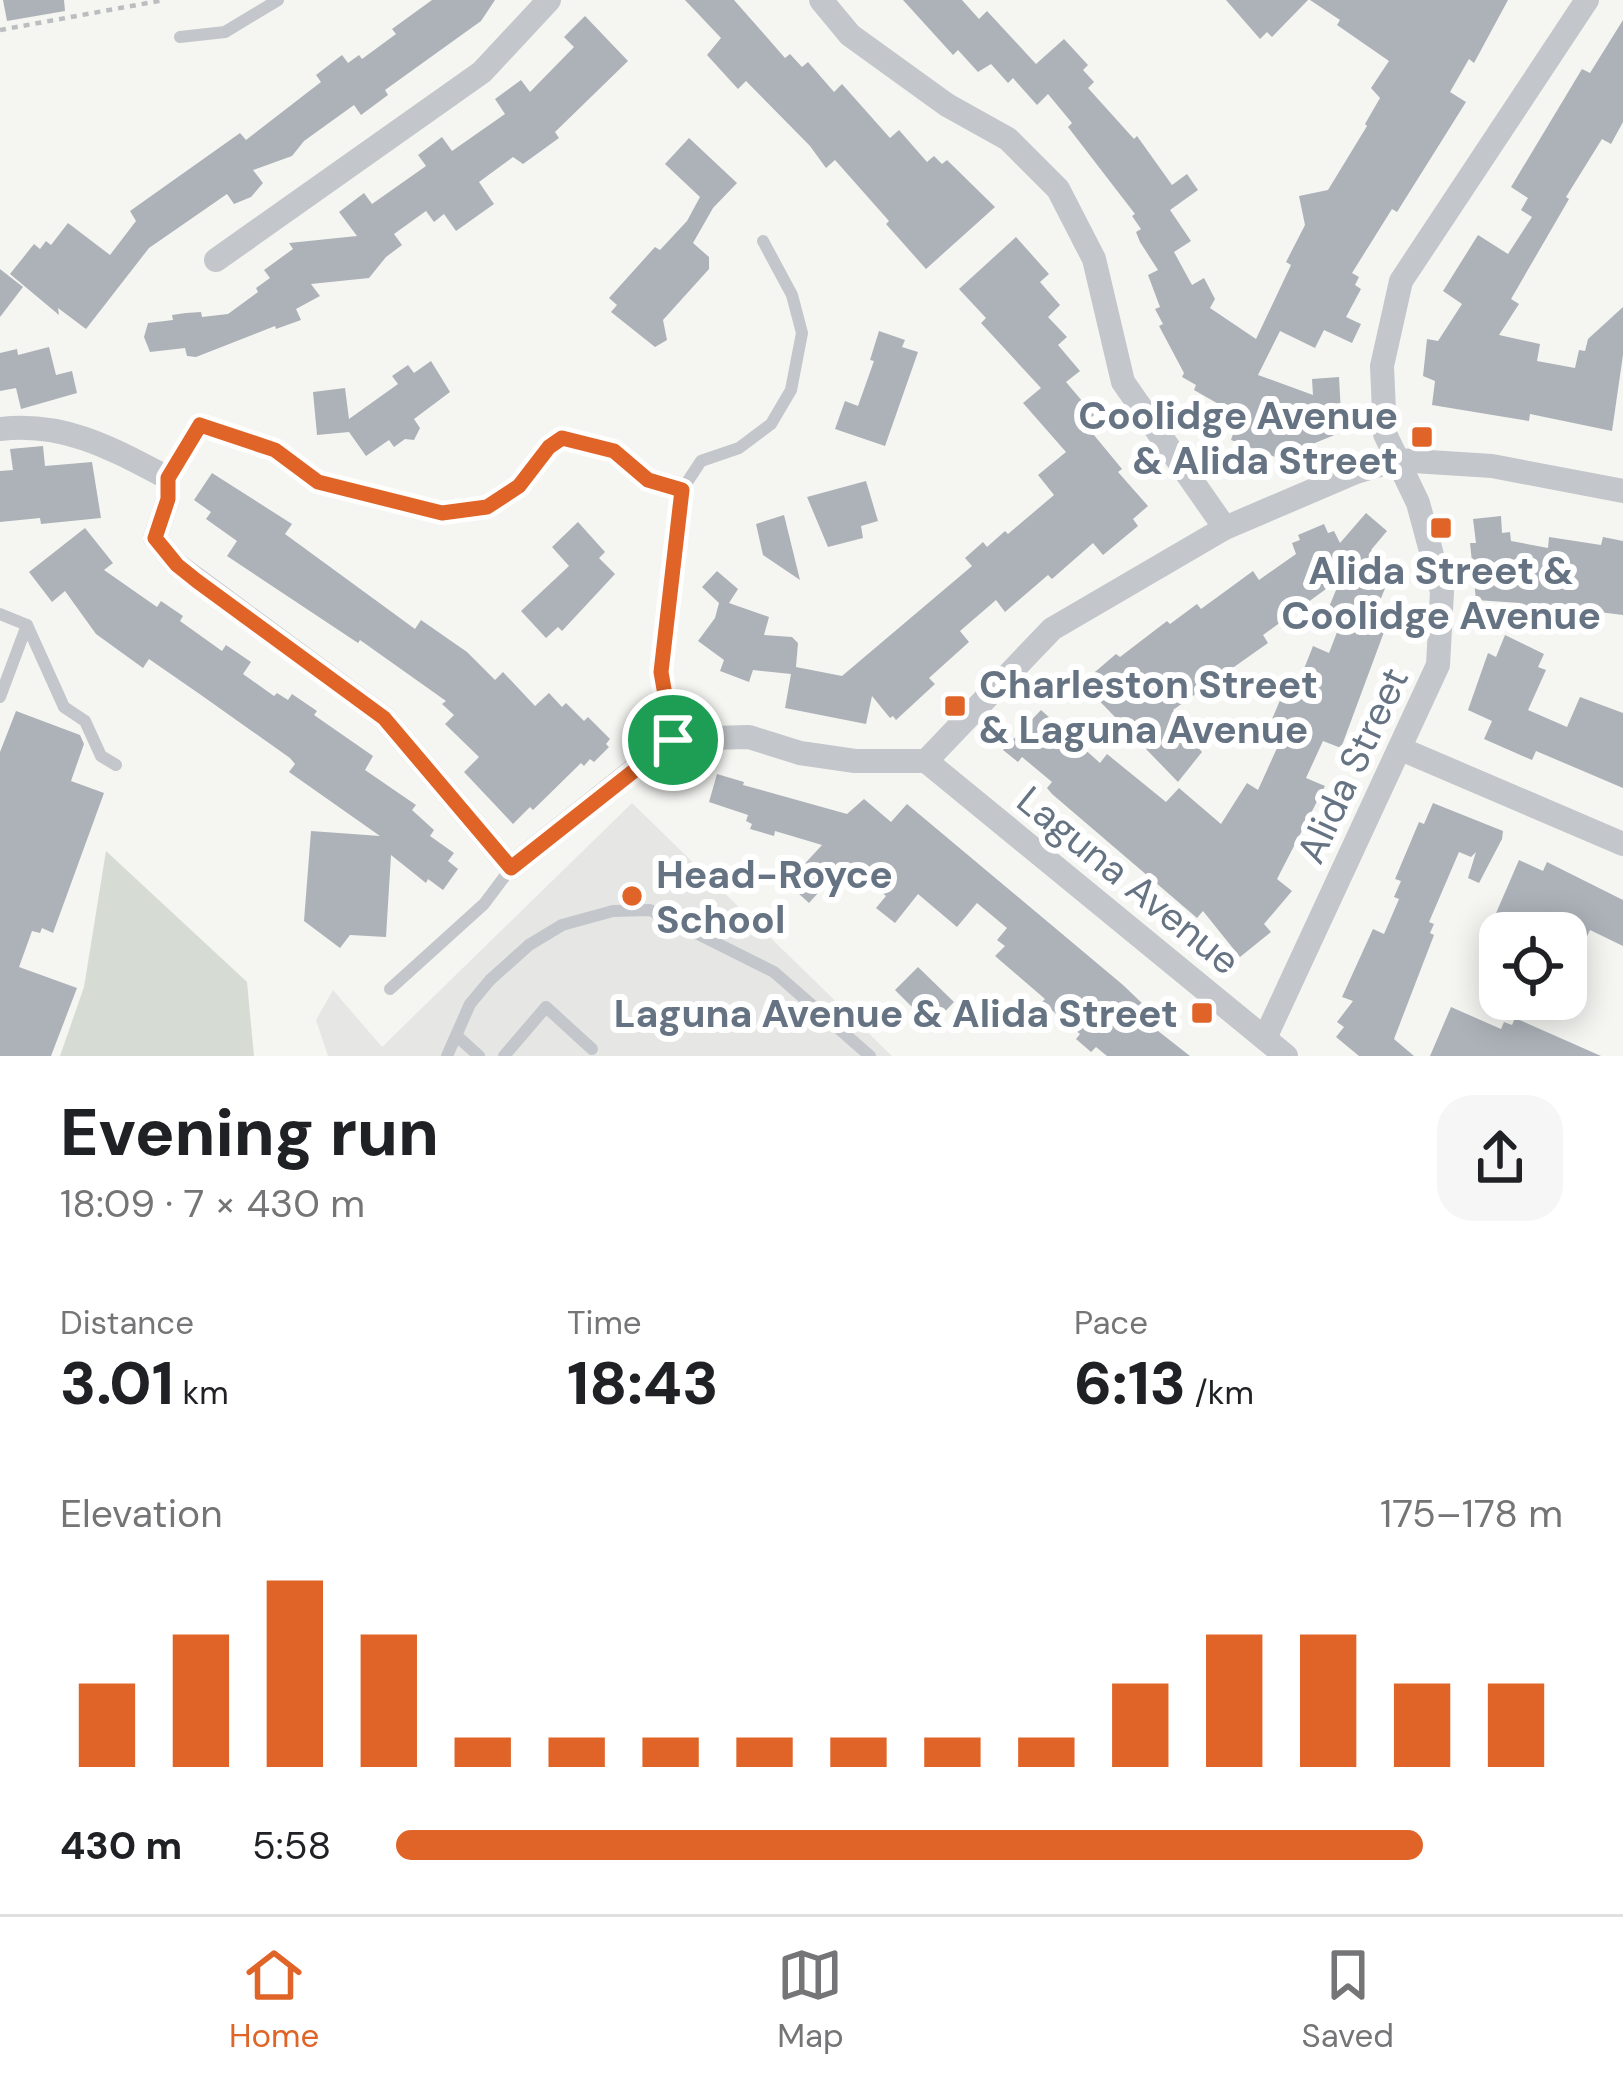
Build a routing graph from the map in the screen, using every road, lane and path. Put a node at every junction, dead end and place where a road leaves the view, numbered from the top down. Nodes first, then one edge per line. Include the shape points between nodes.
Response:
1 (164, 0) edge
2 (278, 0) edge
3 (549, 0) edge
4 (821, 0) edge
5 (1587, 0) edge
6 (0, 30) edge
7 (180, 37) dead end
8 (763, 241) dead end
9 (216, 260) dead end
10 (0, 429) edge
11 (1397, 460) junction
12 (168, 478) junction
13 (682, 490) junction
14 (1623, 491) edge
15 (1225, 528) junction
16 (0, 614) edge
17 (27, 625) junction
18 (0, 697) edge
19 (673, 740) junction
20 (1401, 749) junction
21 (926, 761) junction
22 (116, 766) dead end
23 (1623, 844) edge
24 (511, 868) junction
25 (390, 989) dead end
26 (458, 1037) junction
27 (1264, 1038) junction
28 (592, 1049) dead end
29 (447, 1056) edge
30 (479, 1056) edge
31 (503, 1056) edge
32 (870, 1056) edge
33 (1286, 1056) edge

1 - 6 path
2 - 7 lane via 225,32
3 - 9 street via 482,72
4 - 15 street via 850,35 1008,140 1058,189 1094,260 1124,382
5 - 11 street, Alida Street via 1401,281 1382,366 1385,434
8 - 13 lane via 802,333 791,390 771,424 739,448 701,461
10 - 12 street via 45,427 94,439
11 - 14 street via 1492,466
11 - 15 street
11 - 20 street, Alida Street via 1418,503 1442,592 1438,664
12 - 13 lane via 200,425 275,450 318,482 442,513 487,507 519,486 562,438 614,451 648,480
12 - 24 street via 155,538 177,565 384,718
13 - 19 lane via 661,672
15 - 21 street via 1052,629
16 - 17 lane
17 - 18 lane
17 - 22 lane via 64,707 86,721 100,756
19 - 21 street via 749,737 855,761
19 - 24 street
20 - 23 street
20 - 27 street, Alida Street
21 - 27 street, Laguna Avenue
24 - 25 lane via 484,904
26 - 29 lane
26 - 30 lane
26 - 32 lane via 470,1004 529,946 562,925 650,910 774,972
27 - 33 street, Laguna Avenue
28 - 31 lane via 547,1007

